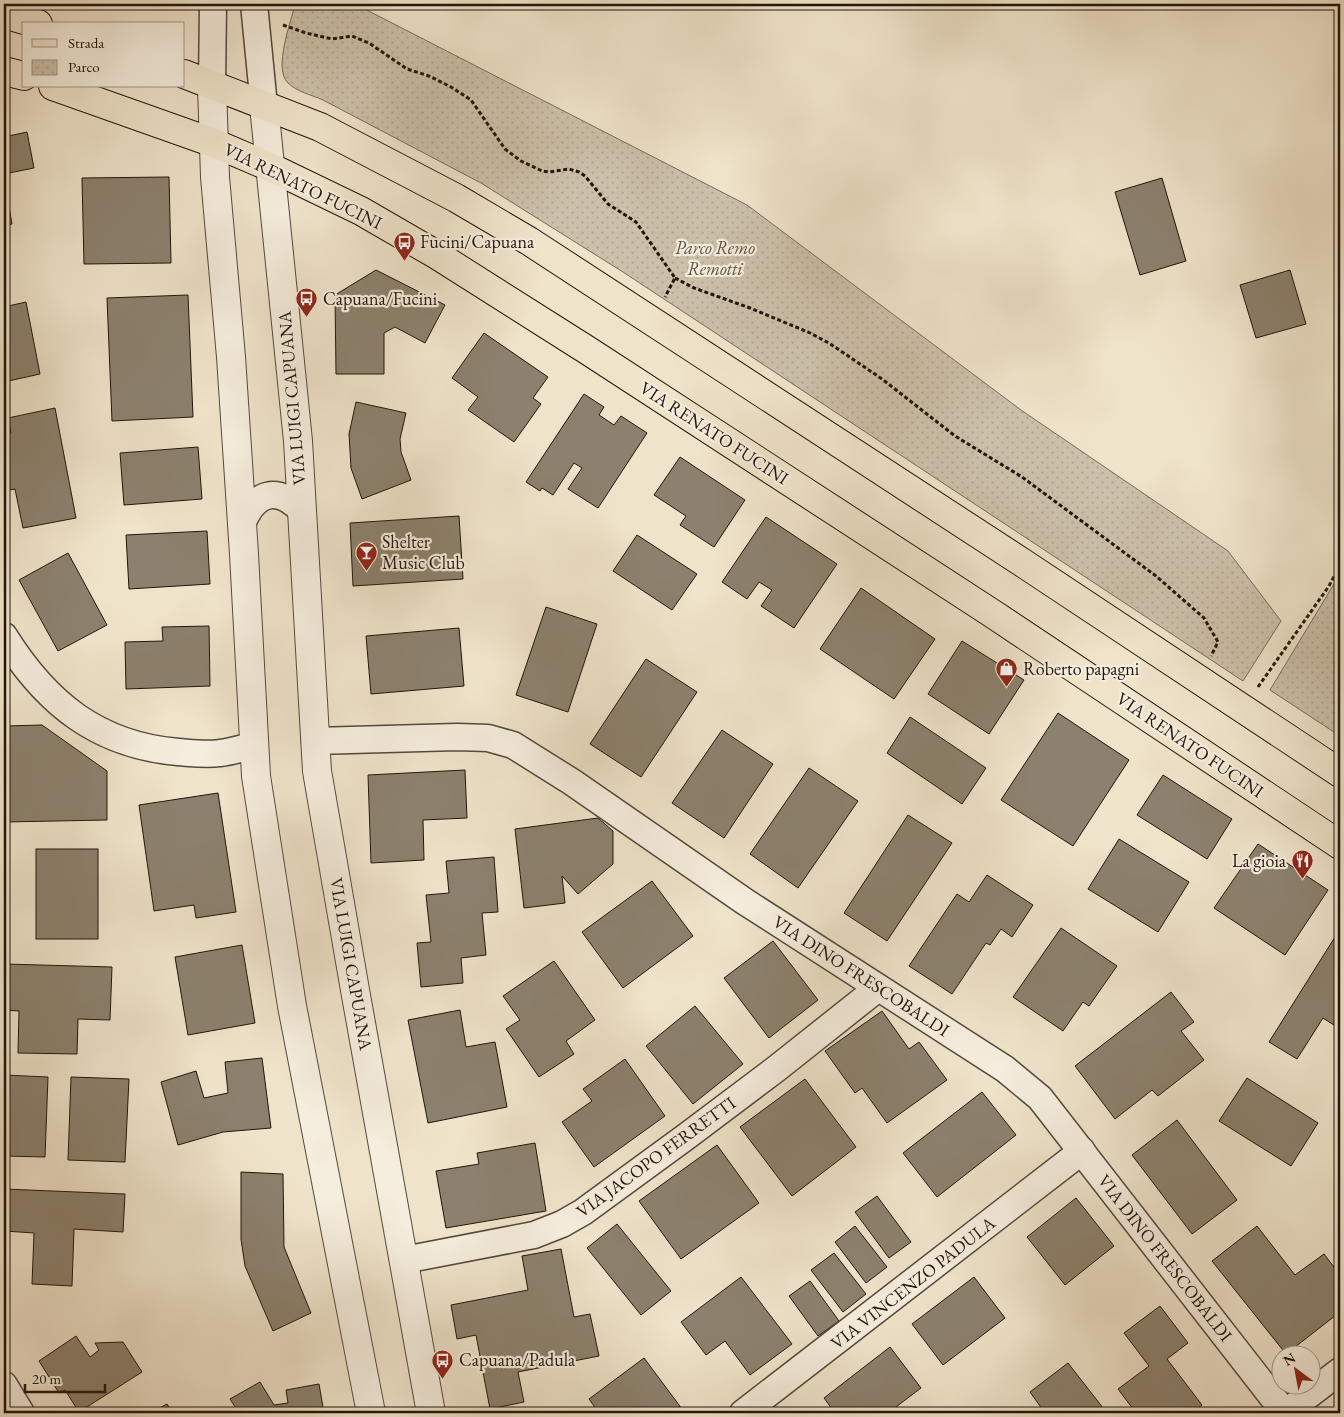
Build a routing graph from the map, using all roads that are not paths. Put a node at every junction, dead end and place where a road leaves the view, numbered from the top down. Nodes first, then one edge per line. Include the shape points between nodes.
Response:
1 (213, 4) edge
2 (254, 9) edge
3 (4, 14) edge
4 (31, 22) edge
5 (4, 70) edge
6 (185, 74) edge
7 (22, 75) edge
8 (212, 86) junction
9 (59, 88) edge
10 (264, 106) junction
11 (214, 142) junction
12 (270, 167) junction
13 (302, 511) junction
14 (242, 524) junction
15 (4, 636) edge
16 (315, 741) junction
17 (254, 745) junction
18 (1340, 772) edge
19 (1340, 845) edge
20 (878, 988) junction
21 (1082, 1151) junction
22 (404, 1260) junction
23 (1340, 1371) edge
24 (4, 1385) edge
25 (21, 1413) edge
26 (371, 1413) edge
27 (431, 1413) edge
28 (743, 1413) edge
29 (1285, 1413) edge

1 - 8 street
2 - 10 street
3 - 4 main road
5 - 7 main road
6 - 8 main road
8 - 10 main road
8 - 11 street
9 - 11 main road, VIA RENATO FUCINI
10 - 12 street, VIA LUIGI CAPUANA
10 - 18 main road via 320,127 456,198 528,241
11 - 12 main road, VIA RENATO FUCINI
11 - 14 street
12 - 13 street, VIA LUIGI CAPUANA via 298,441
12 - 19 main road, VIA RENATO FUCINI via 362,211 587,350
13 - 14 street, VIA LUIGI CAPUANA via 288,499 269,495 250,507
13 - 16 street, VIA LUIGI CAPUANA
14 - 17 street
15 - 17 street via 21,661 59,703 86,724 123,742 186,753 219,754
16 - 20 street, VIA DINO FRESCOBALDI via 456,737 488,738 513,746 572,782 744,901
16 - 22 street, VIA LUIGI CAPUANA via 317,770
17 - 26 street via 292,1006
20 - 21 street, VIA DINO FRESCOBALDI via 1027,1085
20 - 22 street, VIA JACOPO FERRETTI via 776,1069 583,1212 534,1235
21 - 28 street, VIA VINCENZO PADULA
21 - 29 street, VIA DINO FRESCOBALDI
22 - 27 street, VIA LUIGI CAPUANA
23 - 29 street
24 - 25 street

